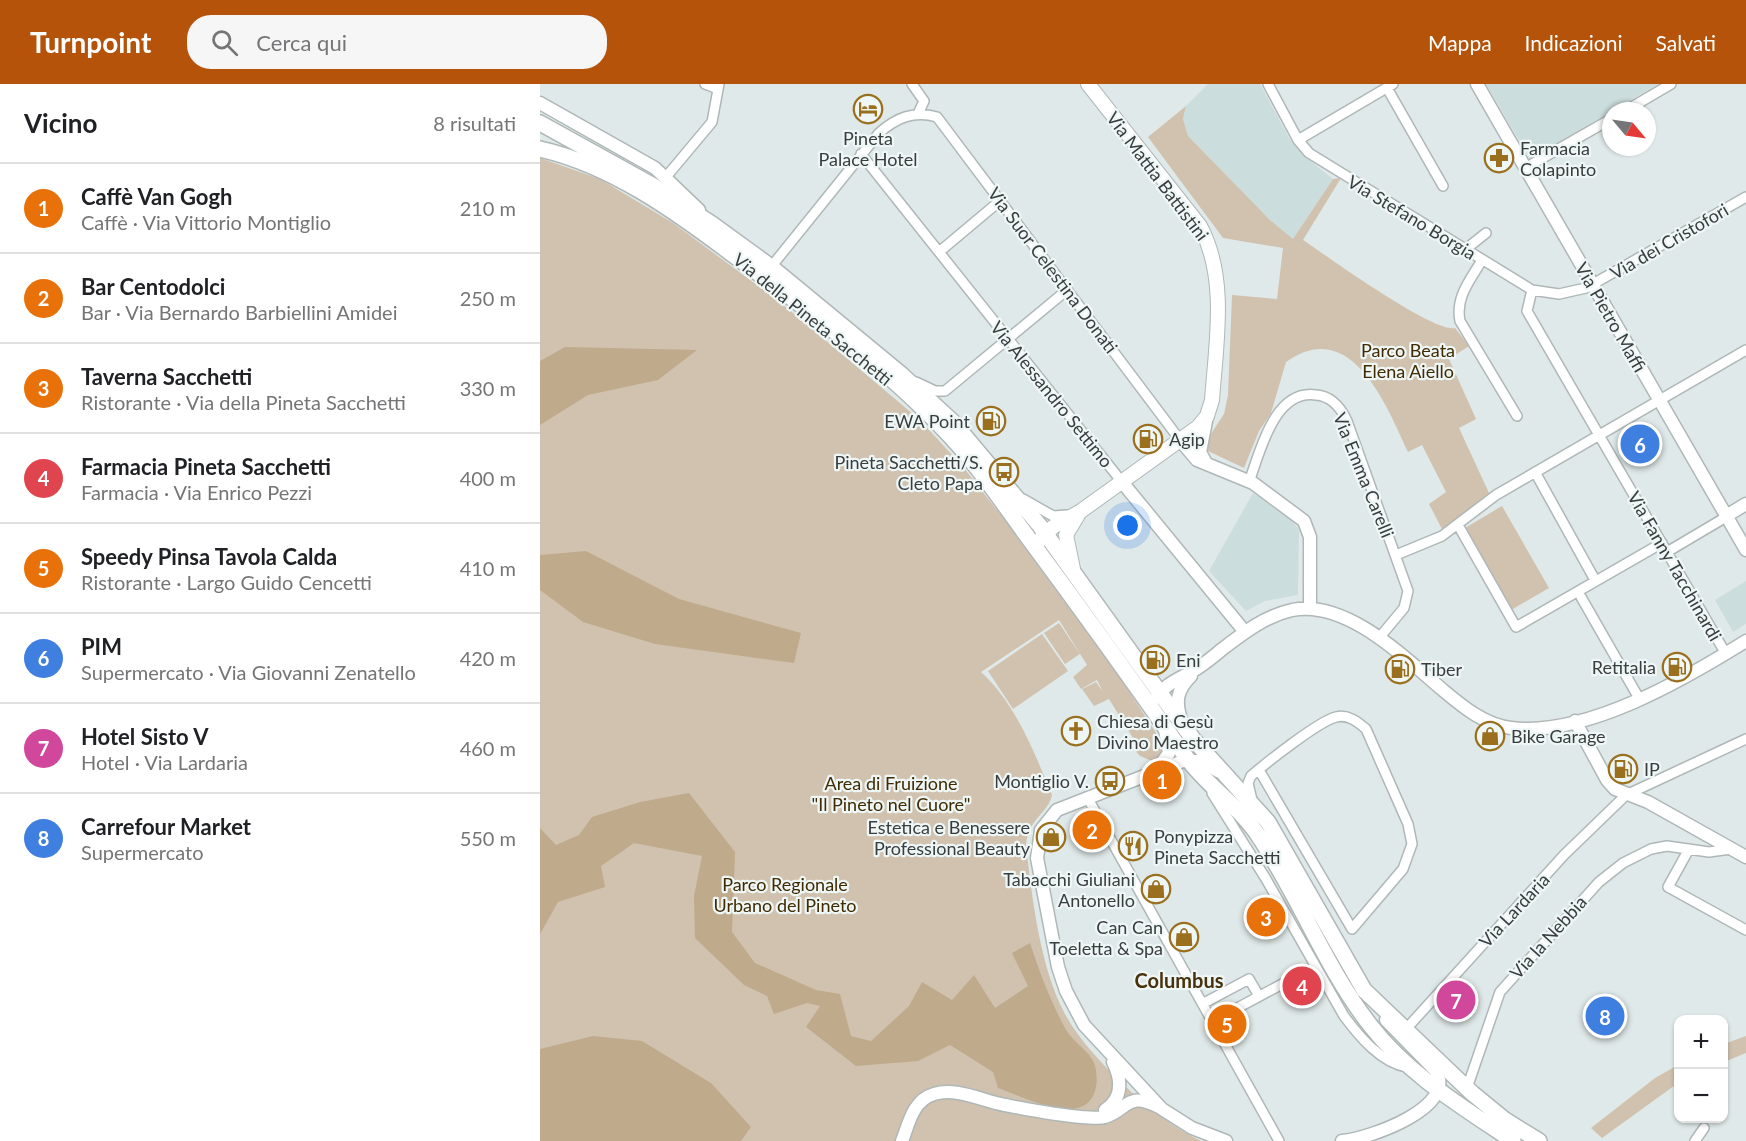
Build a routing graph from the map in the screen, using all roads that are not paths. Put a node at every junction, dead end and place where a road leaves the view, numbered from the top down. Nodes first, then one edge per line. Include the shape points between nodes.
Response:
1 (705, 84) edge
2 (912, 84) edge
3 (1088, 84) edge
4 (1268, 84) edge
5 (1477, 84) edge
6 (1671, 84) edge
7 (1390, 86) edge
8 (719, 87) edge
9 (1640, 102) edge
10 (540, 103) edge
11 (918, 114) junction
12 (540, 123) edge
13 (1602, 124) edge
14 (1298, 140) junction
15 (540, 149) edge
16 (861, 154) junction
17 (1525, 168) junction
18 (666, 177) junction
19 (1443, 186) dead end
20 (1746, 197) edge
21 (1001, 200) junction
22 (712, 224) junction
23 (1486, 233) dead end
24 (1466, 249) junction
25 (939, 252) junction
26 (1482, 260) junction
27 (771, 267) junction
28 (1592, 285) junction
29 (1067, 290) junction
30 (1532, 290) junction
31 (1007, 339) junction
32 (1746, 350) edge
33 (902, 375) junction
34 (945, 391) junction
35 (1659, 400) junction
36 (1207, 416) junction
37 (1517, 417) dead end
38 (953, 422) junction
39 (1599, 436) junction
40 (1180, 440) junction
41 (1206, 463) junction
42 (1535, 472) junction
43 (1122, 482) junction
44 (1250, 482) junction
45 (1016, 495) junction
46 (1746, 504) edge
47 (1081, 511) junction
48 (1724, 518) junction
49 (1458, 525) junction
50 (1045, 532) junction
51 (1664, 547) junction
52 (1038, 549) junction
53 (1746, 550) edge
54 (1396, 555) junction
55 (1074, 571) junction
56 (1595, 580) junction
57 (1581, 597) dead end
58 (1310, 609) junction
59 (1245, 632) junction
60 (1379, 638) junction
61 (1746, 641) edge
62 (1726, 654) junction
63 (1197, 668) junction
64 (1159, 693) junction
65 (1640, 700) junction
66 (1153, 711) junction
67 (1575, 721) junction
68 (1164, 726) junction
69 (1187, 731) junction
70 (1746, 739) edge
71 (1192, 764) junction
72 (1259, 770) junction
73 (1155, 771) junction
74 (1230, 778) junction
75 (1626, 795) junction
76 (1087, 797) junction
77 (1252, 803) junction
78 (1689, 849) junction
79 (1731, 849) junction
80 (1746, 857) edge
81 (1325, 920) junction
82 (1352, 929) junction
83 (1746, 930) edge
84 (1314, 967) junction
85 (1364, 990) junction
86 (1259, 996) junction
87 (1204, 1003) junction
88 (1214, 1021) junction
89 (1407, 1029) junction
90 (1108, 1053) junction
91 (1407, 1067) junction
92 (1467, 1088) junction
93 (1438, 1092) junction
94 (1162, 1109) junction
95 (1092, 1117) junction
96 (1704, 1128) dead end
97 (902, 1141) edge
98 (1226, 1141) edge
99 (1279, 1141) edge
100 (1342, 1141) edge
101 (1513, 1141) edge
102 (1539, 1141) edge
103 (1695, 1141) edge

1 - 8 street
2 - 11 street via 925,102
3 - 36 main road, Via Mattia Battistini via 1195,219 1210,244 1217,287 1213,383
4 - 14 street, Via Stefano Borgia
5 - 17 street, Via Pietro Maffi
6 - 9 street
7 - 14 street
7 - 19 street
8 - 18 street via 712,122
10 - 18 street, Via della Pineta Sacchetti
11 - 16 street via 888,125
11 - 21 street, Via Suor Celestina Donati via 939,118
12 - 22 main road, Via della Pineta Sacchetti via 652,185
13 - 17 street
14 - 24 street, Via Stefano Borgia via 1312,156
15 - 52 main road, Via della Pineta Sacchetti via 587,164 656,201 774,285 901,389 948,434
16 - 25 street, Via Alessandro Settimo
16 - 27 street
17 - 28 street, Via Pietro Maffi
18 - 22 street, Via della Pineta Sacchetti
20 - 28 street, Via dei Cristofori
21 - 25 street
21 - 29 street, Via Suor Celestina Donati
22 - 27 main road, Via della Pineta Sacchetti
23 - 24 street
24 - 26 street, Via Stefano Borgia
25 - 31 street, Via Alessandro Settimo
26 - 30 street, Via Stefano Borgia
26 - 37 street via 1461,295 1460,321
27 - 33 main road, Via della Pineta Sacchetti
28 - 30 street, Via Stefano Borgia via 1559,294
28 - 35 street, Via Pietro Maffi
29 - 31 street
29 - 40 street, Via Suor Celestina Donati
30 - 39 street, Via Fanny Tacchinardi via 1527,311
31 - 34 street
31 - 43 street, Via Alessandro Settimo
32 - 35 street
33 - 34 street via 931,390
33 - 38 main road, Via della Pineta Sacchetti
34 - 38 street via 945,404
35 - 39 street
35 - 48 street, Via Pietro Maffi
36 - 40 main road
36 - 41 street via 1200,452
38 - 45 main road, Via della Pineta Sacchetti
39 - 42 street
39 - 51 street, Via Fanny Tacchinardi
40 - 41 street, Via Suor Celestina Donati via 1195,458
40 - 43 main road
41 - 44 street, Via Suor Celestina Donati
42 - 49 street via 1491,498
42 - 56 street
43 - 47 main road
43 - 59 street, Via Alessandro Settimo
44 - 54 street, Via Emma Carelli via 1270,428 1282,408 1304,396 1324,396 1344,415
44 - 58 street, Via Suor Celestina Donati via 1304,522 1310,537
45 - 47 street via 1053,516
45 - 50 main road, Via della Pineta Sacchetti
46 - 48 street
47 - 50 main road
47 - 55 main road, Via della Pineta Sacchetti via 1065,535
48 - 51 street
48 - 53 street, Via Pietro Maffi
49 - 54 street via 1437,539
49 - 56 street via 1516,627
50 - 52 main road
50 - 55 main road, Via della Pineta Sacchetti
51 - 56 street
51 - 62 street, Via Fanny Tacchinardi
52 - 66 main road, Via della Pineta Sacchetti
54 - 60 street, Via Emma Carelli via 1408,598 1401,613
55 - 64 main road, Via della Pineta Sacchetti
57 - 65 street
58 - 59 street via 1274,616
58 - 60 street via 1339,616
59 - 63 street
60 - 67 street via 1487,721 1524,729
61 - 62 street
62 - 65 street
63 - 64 street
63 - 69 street via 1180,687 1177,698
64 - 66 street
64 - 69 main road, Via della Pineta Sacchetti
65 - 67 street
66 - 68 main road, Via della Pineta Sacchetti
67 - 75 street via 1609,783
68 - 71 main road, Via della Pineta Sacchetti
68 - 73 street via 1170,751
69 - 74 main road, Via della Pineta Sacchetti
70 - 75 street, Via Lardaria
71 - 73 street
71 - 74 street, Via della Pineta Sacchetti via 1204,763
71 - 84 street, Via della Pineta Sacchetti via 1266,879
71 - 91 main road, Via della Pineta Sacchetti via 1259,836 1350,998
72 - 77 street via 1248,780
72 - 82 street
72 - 82 street via 1333,718 1354,720 1368,732 1412,844 1403,870
73 - 76 street
74 - 77 main road, Via della Pineta Sacchetti
75 - 79 street via 1648,802
75 - 89 street, Via Lardaria via 1564,855
76 - 87 street
76 - 90 street via 1062,807 1047,820 1039,836 1037,858 1063,984 1084,1025
77 - 81 main road, Via della Pineta Sacchetti via 1277,837
78 - 79 street, Via la Nebbia
78 - 83 street via 1668,887
78 - 92 street, Via la Nebbia via 1662,847 1631,857 1574,908 1498,995
79 - 80 street
81 - 82 street via 1338,931
81 - 85 main road, Via della Pineta Sacchetti
84 - 86 street
84 - 91 street, Via della Pineta Sacchetti via 1360,1035 1389,1061
85 - 89 main road, Via della Pineta Sacchetti
85 - 93 street, Via della Pineta Sacchetti via 1437,1072
86 - 87 street via 1249,979
86 - 88 street
87 - 88 street
88 - 99 street
89 - 92 main road, Via della Pineta Sacchetti
90 - 94 street
90 - 95 street via 1120,1089 1114,1103
91 - 93 main road, Via della Pineta Sacchetti
92 - 102 main road, Via della Pineta Sacchetti via 1505,1120
93 - 100 street via 1425,1106 1392,1126 1365,1138
93 - 101 main road, Via della Pineta Sacchetti
94 - 95 street via 1137,1101 1105,1117
94 - 98 street via 1192,1128
95 - 97 street via 1048,1113 939,1092 926,1097 916,1108
96 - 103 street

